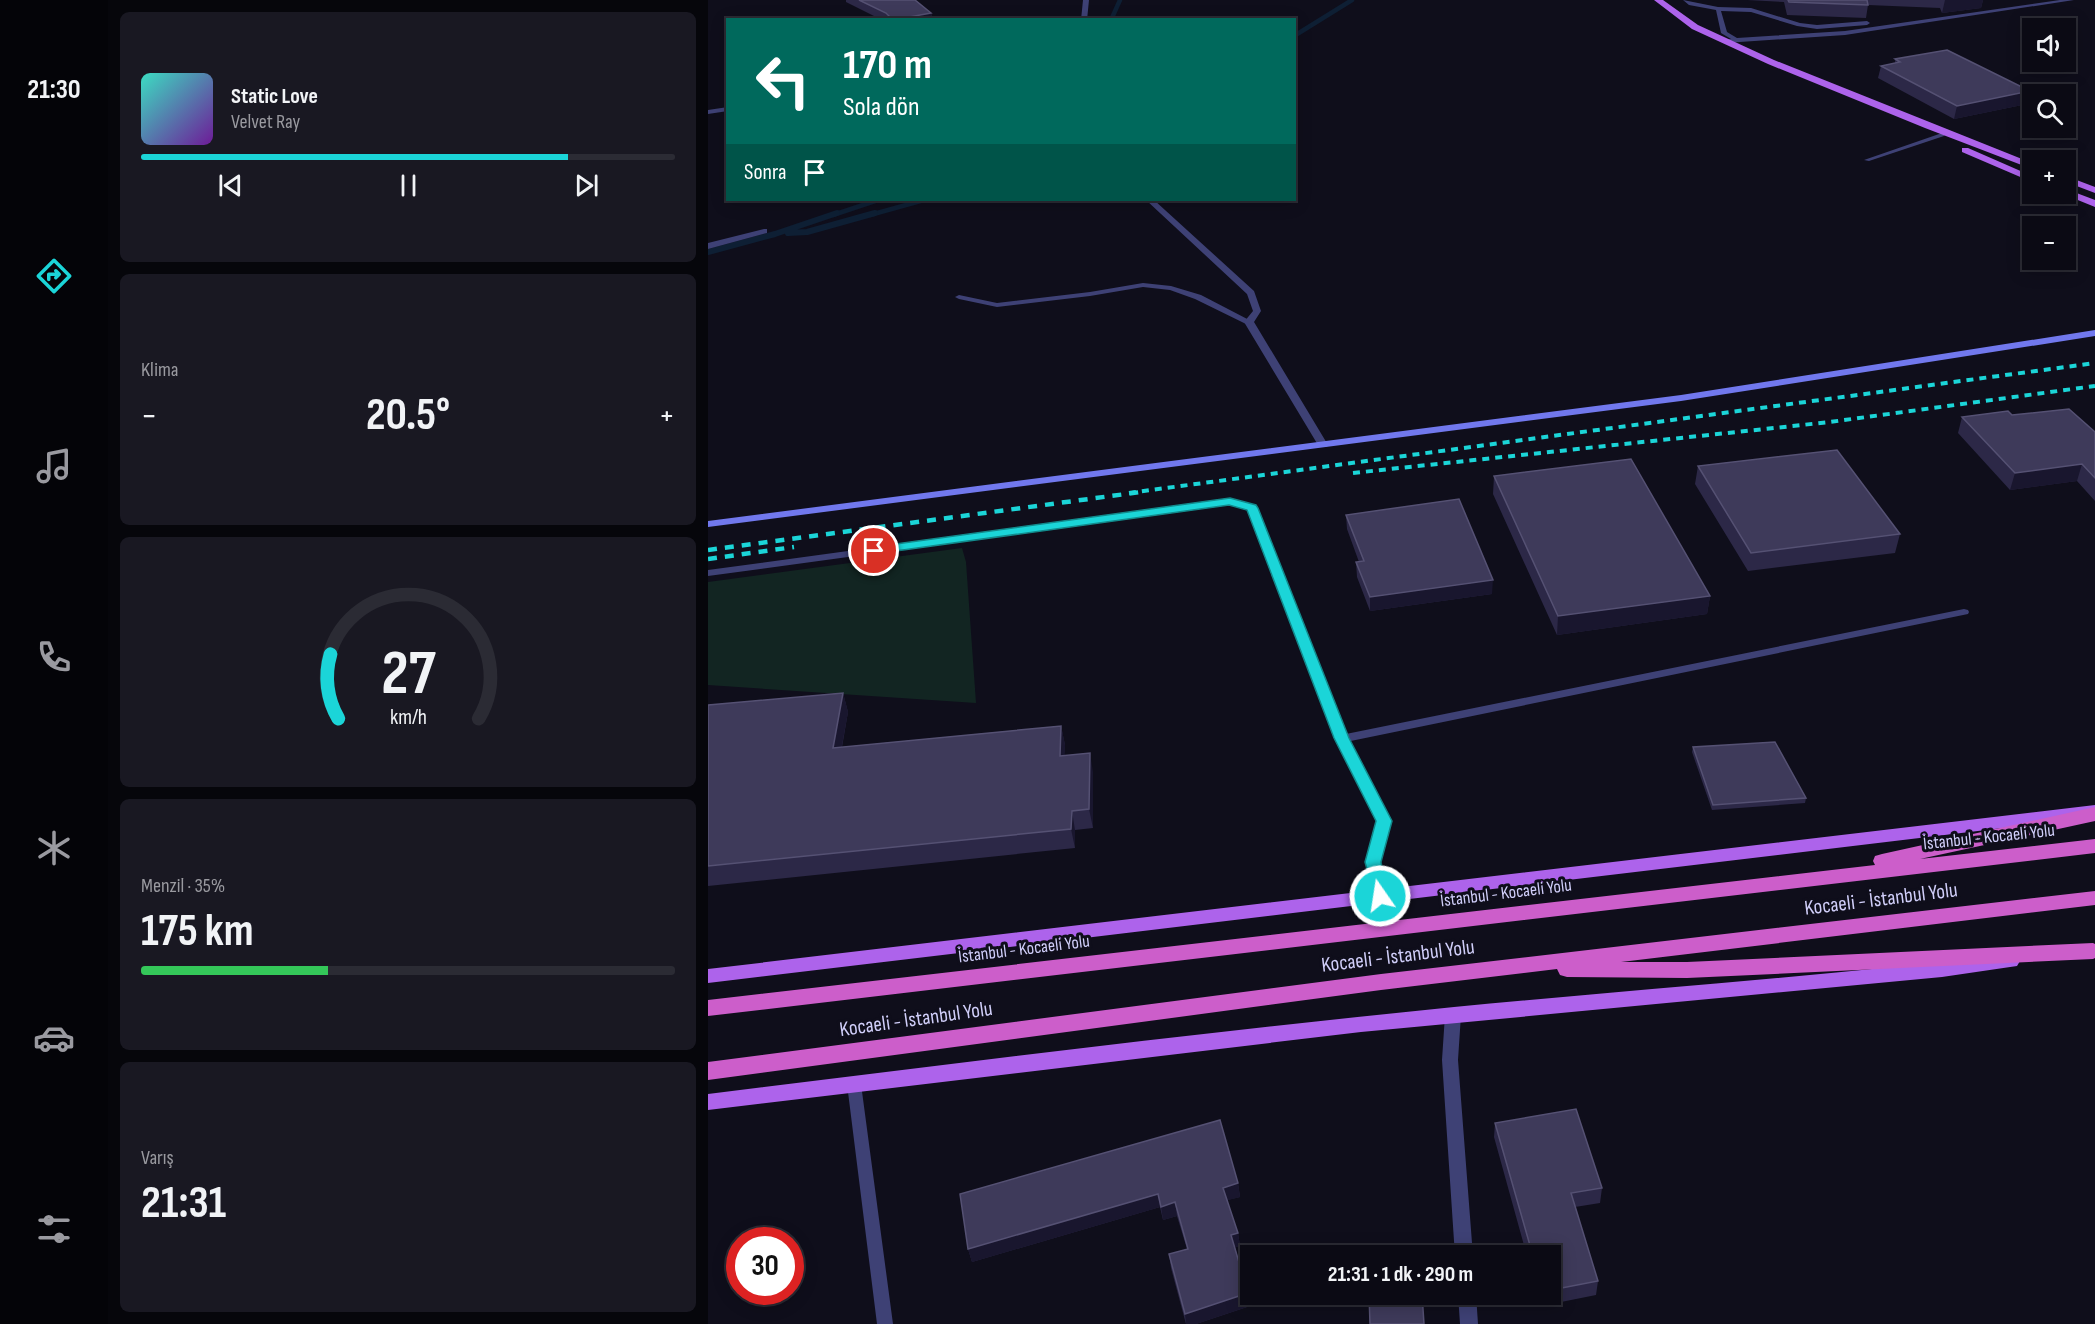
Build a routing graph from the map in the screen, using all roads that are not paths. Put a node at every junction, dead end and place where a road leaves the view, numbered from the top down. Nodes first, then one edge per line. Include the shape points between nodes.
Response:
1 (1086, 0) edge
2 (1658, 0) edge
3 (1686, 0) edge
4 (2071, 0) edge
5 (1718, 9) junction
6 (1084, 18) edge
7 (1900, 18) dead end
8 (1730, 40) junction
9 (726, 109) edge
10 (708, 112) edge
11 (1946, 134) junction
12 (2022, 155) edge
13 (1867, 160) dead end
14 (2022, 162) edge
15 (2022, 168) edge
16 (2022, 174) edge
17 (2076, 175) edge
18 (2095, 182) edge
19 (2076, 183) edge
20 (2076, 189) edge
21 (2095, 190) edge
22 (2076, 196) edge
23 (2095, 196) edge
24 (1151, 201) edge
25 (2095, 204) edge
26 (764, 231) dead end
27 (708, 246) edge
28 (959, 297) dead end
29 (1249, 322) junction
30 (2095, 333) edge
31 (1323, 445) junction
32 (1252, 508) joint
33 (708, 524) edge
34 (708, 573) edge
35 (1964, 612) dead end
36 (1341, 738) junction
37 (2095, 813) edge
38 (2095, 846) edge
39 (1793, 880) junction
40 (1380, 896) junction
41 (2095, 898) edge
42 (2094, 951) edge
43 (1497, 969) junction
44 (708, 976) edge
45 (708, 1008) edge
46 (1453, 1015) junction
47 (708, 1071) edge
48 (854, 1084) junction
49 (708, 1102) edge
50 (1463, 1245) edge
51 (1468, 1305) edge
52 (885, 1324) edge
53 (1469, 1324) edge

1 - 6 lane
2 - 8 main road via 1695,27
3 - 5 lane
4 - 8 lane via 1845,33
5 - 7 lane via 1751,10 1817,27
5 - 8 lane via 1724,33
8 - 11 main road via 1825,85
9 - 10 lane
11 - 12 main road via 1976,138
11 - 13 lane
11 - 14 main road
11 - 15 main road
11 - 16 main road via 1959,147
17 - 18 main road
19 - 21 main road
20 - 23 main road
22 - 25 main road
24 - 29 street via 1251,293 1257,311
26 - 27 street
28 - 29 lane via 997,305 1143,285 1171,288 1198,297
29 - 31 street
30 - 31 main road via 1681,398
31 - 33 main road
32 - 34 lane via 1230,502
32 - 36 street
35 - 36 lane
36 - 40 street via 1384,821 1373,862
37 - 39 highway
37 - 40 main road
38 - 39 highway, İstanbul - Kocaeli Yolu
39 - 45 highway, İstanbul - Kocaeli Yolu
40 - 44 main road
41 - 43 highway, Kocaeli - İstanbul Yolu
42 - 43 highway via 1687,970
42 - 46 main road via 1904,975
43 - 47 highway, Kocaeli - İstanbul Yolu
46 - 48 main road
46 - 50 street via 1450,1060
48 - 49 main road
48 - 52 lane
51 - 53 street

